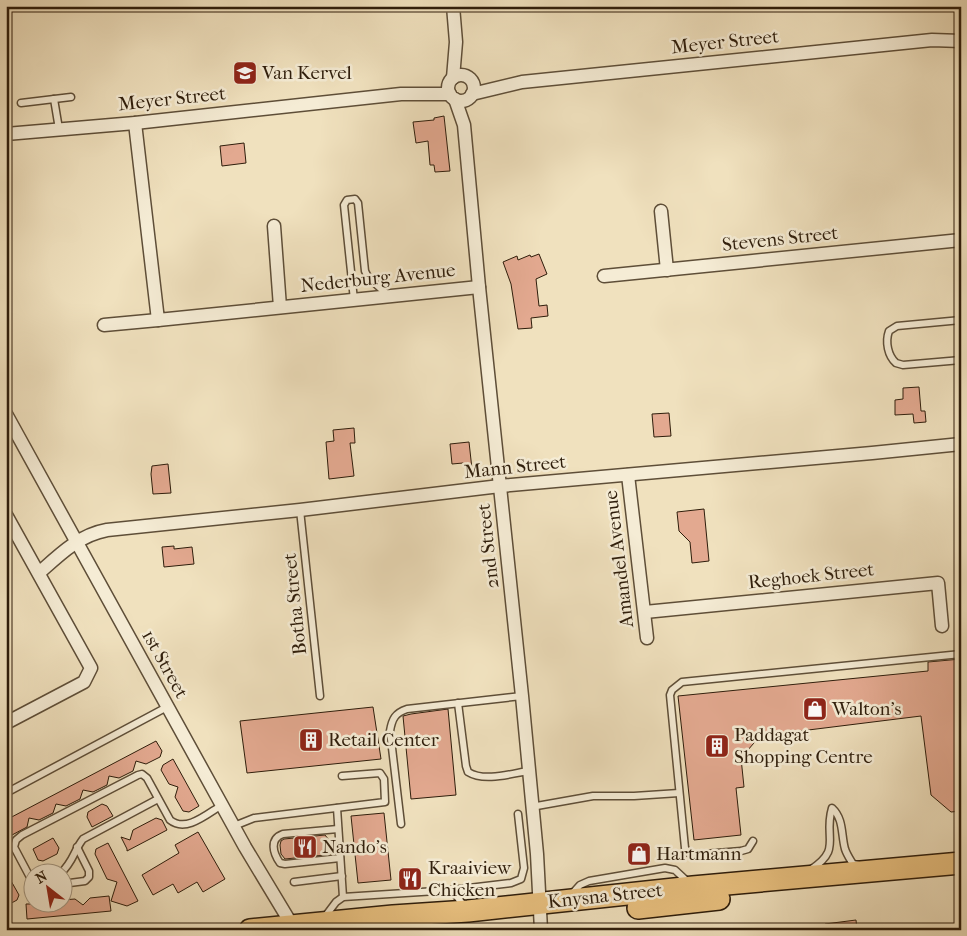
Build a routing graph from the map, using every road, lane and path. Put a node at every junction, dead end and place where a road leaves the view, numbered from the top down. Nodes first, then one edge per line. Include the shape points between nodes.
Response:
1 (453, 6) edge
2 (961, 33) edge
3 (932, 40) junction
4 (961, 41) edge
5 (456, 42) junction
6 (469, 78) junction
7 (452, 79) junction
8 (522, 82) junction
9 (402, 94) junction
10 (71, 97) dead end
11 (462, 97) junction
12 (54, 99) junction
13 (21, 103) dead end
14 (135, 123) junction
15 (59, 129) junction
16 (6, 134) edge
17 (661, 211) dead end
18 (274, 226) dead end
19 (961, 240) edge
20 (667, 270) junction
21 (604, 276) dead end
22 (479, 287) junction
23 (389, 296) junction
24 (354, 300) junction
25 (280, 308) junction
26 (158, 320) junction
27 (961, 320) edge
28 (104, 325) dead end
29 (961, 360) edge
30 (6, 414) edge
31 (961, 444) edge
32 (628, 475) junction
33 (500, 486) junction
34 (300, 510) junction
35 (6, 515) edge
36 (76, 542) junction
37 (38, 573) junction
38 (645, 612) junction
39 (942, 626) dead end
40 (647, 638) dead end
41 (961, 654) edge
42 (320, 696) dead end
43 (522, 696) junction
44 (458, 703) junction
45 (167, 707) junction
46 (6, 722) edge
47 (528, 771) junction
48 (342, 776) dead end
49 (6, 793) edge
50 (679, 793) junction
51 (158, 799) junction
52 (222, 806) junction
53 (532, 807) junction
54 (337, 808) junction
55 (518, 814) dead end
56 (401, 824) dead end
57 (234, 826) junction
58 (338, 829) junction
59 (752, 841) dead end
60 (77, 847) junction
61 (340, 858) junction
62 (961, 863) edge
63 (23, 864) edge
64 (70, 864) edge
65 (880, 870) junction
66 (342, 876) junction
67 (961, 876) edge
68 (796, 878) junction
69 (294, 882) dead end
70 (72, 883) edge
71 (452, 890) junction
72 (343, 897) junction
73 (468, 911) junction
74 (540, 917) edge
75 (320, 923) junction
76 (294, 927) edge
77 (250, 930) edge
78 (384, 930) edge

1 - 5 street
2 - 3 street, Meyer Street
3 - 4 street, Meyer Street
3 - 8 street, Meyer Street
5 - 6 street
5 - 7 street
6 - 7 street via 457,75
6 - 8 street, Meyer Street
6 - 11 street via 474,87
7 - 9 street, Meyer Street
7 - 11 street via 449,90
8 - 11 street, Meyer Street
9 - 11 street, Meyer Street
9 - 14 street, Meyer Street
10 - 12 lane
11 - 22 street, 2nd Street
12 - 13 lane
12 - 15 lane
14 - 15 street, Meyer Street
14 - 26 street
15 - 16 street, Meyer Street
17 - 20 street
18 - 25 street, Nederburg Avenue
19 - 20 street, Stevens Street
20 - 21 street, Stevens Street
22 - 23 street, Nederburg Avenue
22 - 33 street, 2nd Street
23 - 24 street, Nederburg Avenue
23 - 24 lane via 366,273 358,203 352,199 344,205
24 - 25 street, Nederburg Avenue
25 - 26 street, Nederburg Avenue
26 - 28 street, Nederburg Avenue
27 - 29 lane via 897,326 889,331 887,337 896,364
30 - 36 street, 1st Street
31 - 32 street, Mann Street
32 - 33 street, Mann Street
32 - 38 street, Amandel Avenue
33 - 34 street, Mann Street
33 - 43 street, 2nd Street
34 - 36 street, Mann Street via 107,530 94,532
34 - 42 lane, Botha Street
35 - 37 street
36 - 37 street, Mann Street
36 - 45 street, 1st Street
37 - 46 street via 91,668 84,682
38 - 39 street, Reghoek Street via 938,583
38 - 40 street, Amandel Avenue
41 - 50 lane via 682,682 670,695
43 - 44 lane
43 - 47 street, 2nd Street
44 - 47 lane via 468,772 492,776
44 - 56 lane via 407,709 398,712 392,722 390,731
45 - 49 lane
45 - 52 street, 1st Street
47 - 53 street, 2nd Street
48 - 54 lane via 380,773 384,779 386,800 384,803
50 - 53 lane via 593,796
50 - 59 lane via 684,842 689,853 741,851 748,849
51 - 52 lane via 170,820 180,825
51 - 60 lane via 90,834
51 - 63 lane via 147,778 138,775 22,835 14,847
52 - 57 street, 1st Street
53 - 74 street, 2nd Street
54 - 57 lane via 254,818
54 - 58 lane
55 - 71 lane via 524,868 521,879
57 - 76 street, 1st Street
58 - 61 lane
58 - 61 lane via 283,834 274,841 275,855 280,863
60 - 64 lane
60 - 70 lane via 89,877 85,881
61 - 66 lane
62 - 65 highway, Knysna Street
65 - 68 highway, Knysna Street
65 - 68 lane via 853,864 846,852 838,813 832,808 828,855
66 - 69 lane
66 - 72 lane
67 - 74 highway, Knysna Street
68 - 74 highway, Knysna Street via 693,887 628,884 568,901
71 - 72 lane
71 - 73 lane
72 - 75 lane
73 - 74 highway, Knysna Street
73 - 75 highway, Knysna Street
74 - 78 highway, Knysna Street
75 - 76 highway, Knysna Street
76 - 77 highway, Knysna Street

